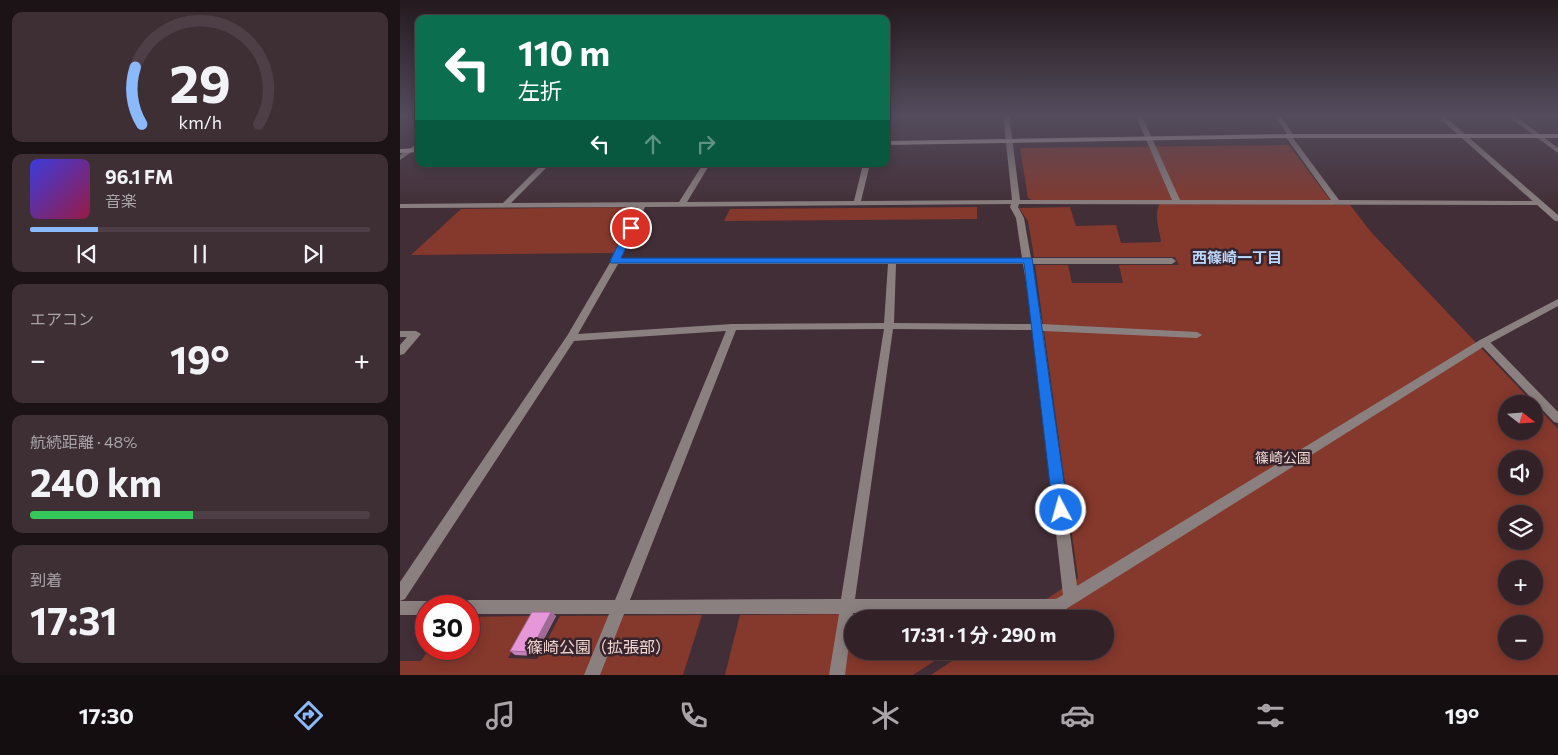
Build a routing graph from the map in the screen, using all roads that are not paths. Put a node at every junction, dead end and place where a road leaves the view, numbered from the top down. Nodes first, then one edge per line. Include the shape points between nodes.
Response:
1 (1010, 146) edge
2 (1152, 146) edge
3 (1297, 146) edge
4 (1473, 146) edge
5 (415, 147) edge
6 (410, 150) junction
7 (415, 150) edge
8 (400, 151) edge
9 (400, 158) edge
10 (543, 167) edge
11 (704, 167) edge
12 (865, 167) edge
13 (1016, 202) junction
14 (1177, 202) junction
15 (1336, 202) junction
16 (857, 203) junction
17 (1540, 203) junction
18 (506, 204) junction
19 (642, 205) junction
20 (681, 205) junction
21 (400, 206) edge
22 (410, 206) junction
23 (400, 212) edge
24 (1558, 219) edge
25 (1028, 260) junction
26 (615, 261) junction
27 (1172, 261) dead end
28 (892, 262) junction
29 (1558, 302) edge
30 (889, 326) junction
31 (732, 327) junction
32 (1038, 327) junction
33 (400, 334) edge
34 (1197, 335) dead end
35 (571, 338) junction
36 (1484, 342) junction
37 (400, 351) edge
38 (1558, 419) edge
39 (400, 594) edge
40 (1071, 599) junction
41 (620, 606) junction
42 (848, 606) junction
43 (480, 607) edge
44 (400, 608) edge
45 (415, 608) edge
46 (592, 675) edge
47 (837, 675) edge

1 - 13 street
2 - 14 street
3 - 15 street
4 - 17 street
5 - 6 street
6 - 7 main road
6 - 8 main road
6 - 9 street
10 - 18 street
11 - 20 street
12 - 16 street
13 - 14 street
13 - 16 street
13 - 25 street via 1014,207 1020,218
14 - 15 street
15 - 17 street
16 - 20 street
17 - 24 street
18 - 19 street
18 - 22 street
19 - 20 street
19 - 26 street
21 - 22 street
22 - 23 street
25 - 27 street
25 - 28 street
25 - 32 street
26 - 28 street
26 - 35 street
28 - 30 street
29 - 36 street
30 - 31 street
30 - 32 street
30 - 42 street
31 - 35 street
31 - 41 street
32 - 34 street
32 - 40 street
33 - 37 street via 416,334
35 - 39 street
36 - 38 street
36 - 40 street
40 - 42 street via 1058,606
41 - 42 street
41 - 43 street
41 - 46 street
42 - 47 street
44 - 45 street

